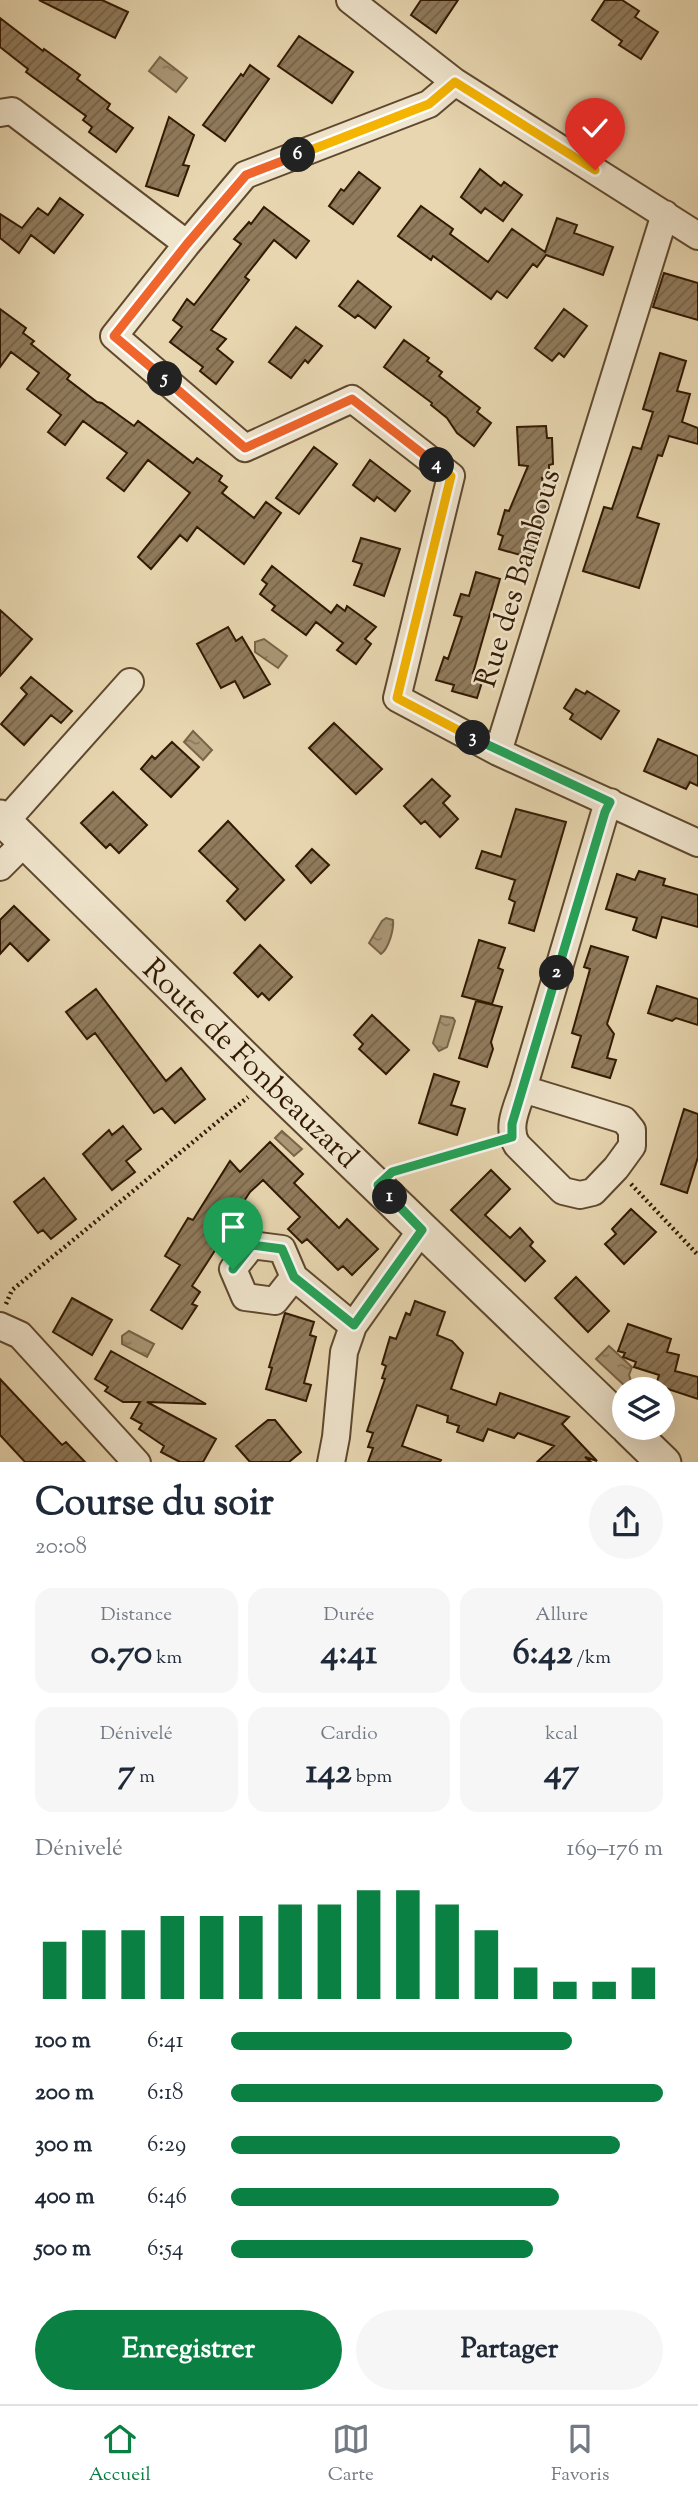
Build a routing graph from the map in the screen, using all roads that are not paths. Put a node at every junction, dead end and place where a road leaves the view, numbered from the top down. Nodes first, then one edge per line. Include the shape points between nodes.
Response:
1 (350, 0) edge
2 (455, 82) junction
3 (0, 113) edge
4 (665, 214) junction
5 (698, 236) edge
6 (187, 244) junction
7 (130, 682) dead end
8 (498, 751) junction
9 (610, 802) junction
10 (10, 827) edge
11 (698, 843) edge
12 (0, 867) edge
13 (523, 1089) junction
14 (422, 1230) junction
15 (294, 1277) dead end
16 (2, 1318) edge
17 (354, 1325) junction
18 (612, 1412) edge
19 (641, 1440) edge
20 (137, 1462) edge
21 (331, 1462) edge
22 (664, 1462) edge

1 - 2 street
2 - 4 street
2 - 6 street via 429,104 246,175
3 - 6 street via 12,111
4 - 5 street
4 - 8 street, Rue des Bambous
6 - 8 street via 114,336 245,448 352,399 451,476 397,698
7 - 10 street
8 - 9 street
9 - 11 street
9 - 13 street
10 - 12 street
10 - 14 street, Route de Fonbeauzard
13 - 13 street via 624,1120 632,1130 632,1146 593,1192 562,1191 517,1145 512,1124
14 - 17 street
14 - 18 street, Route de Fonbeauzard
15 - 17 street
16 - 20 street
17 - 21 street via 344,1352
19 - 22 street, Route de Fonbeauzard

